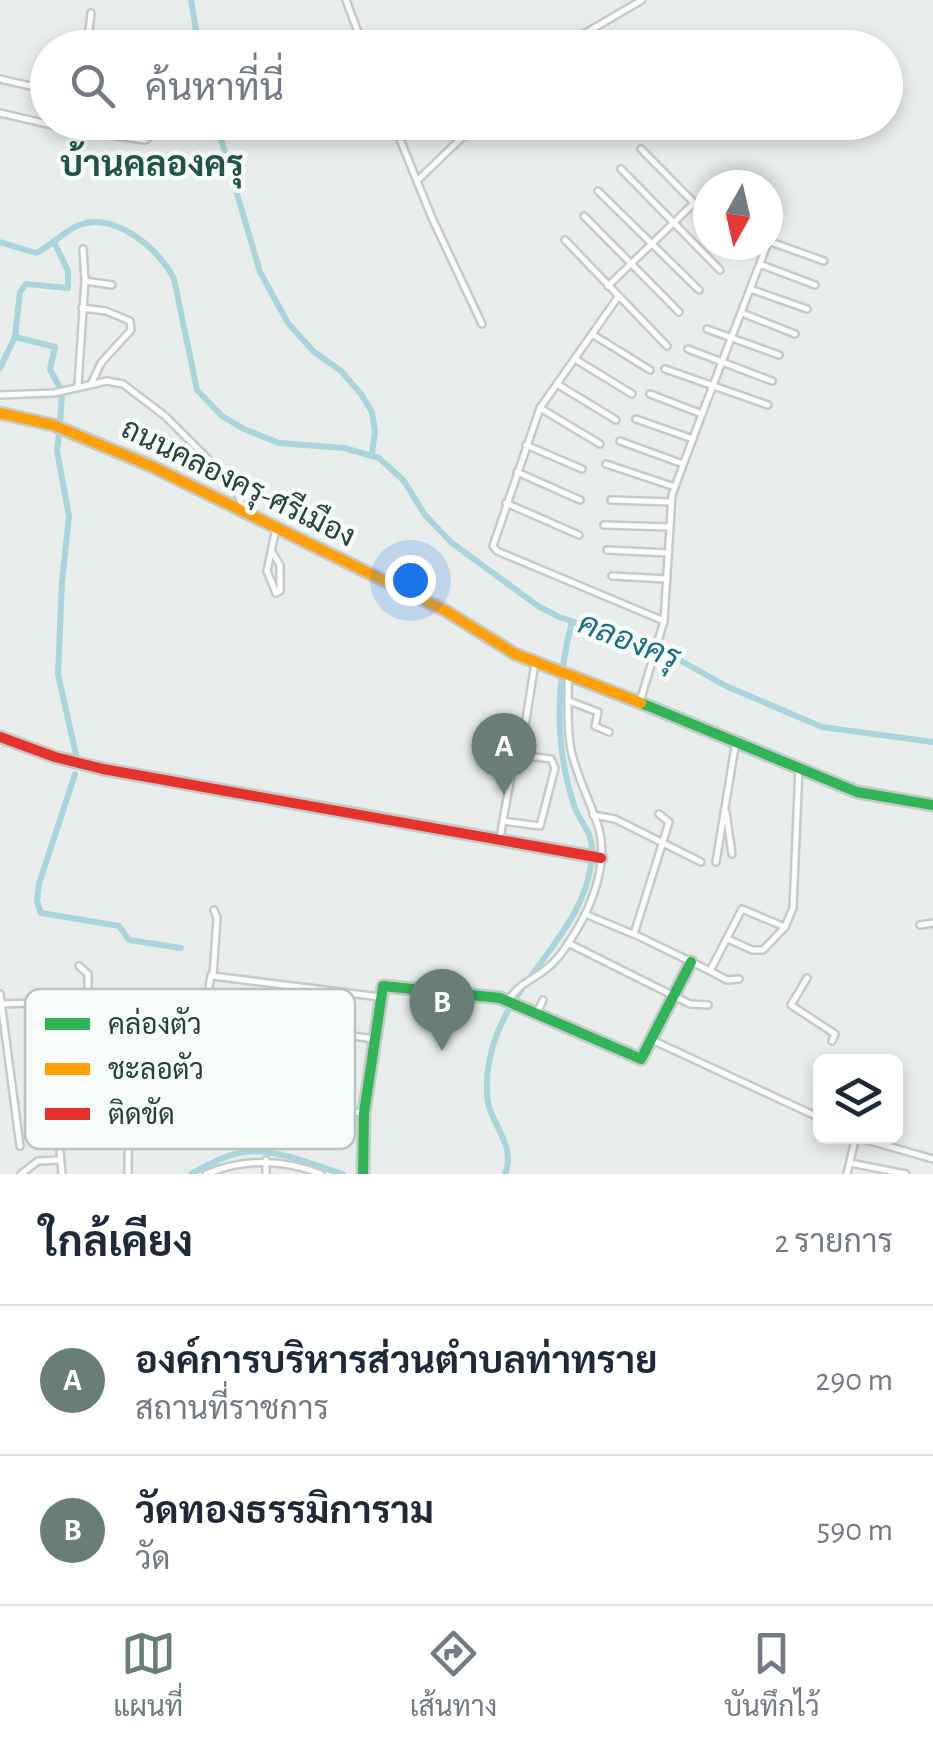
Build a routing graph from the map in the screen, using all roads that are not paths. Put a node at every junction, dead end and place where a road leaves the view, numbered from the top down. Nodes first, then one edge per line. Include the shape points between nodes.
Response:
1 (346, 0) edge
2 (642, 0) edge
3 (91, 13) dead end
4 (89, 30) edge
5 (357, 30) edge
6 (591, 30) edge
7 (0, 79) edge
8 (30, 86) edge
9 (0, 112) edge
10 (30, 119) edge
11 (401, 140) edge
12 (459, 140) edge
13 (641, 149) dead end
14 (621, 168) dead end
15 (418, 180) junction
16 (598, 191) dead end
17 (693, 202) edge
18 (693, 204) edge
19 (584, 216) dead end
20 (673, 222) junction
21 (566, 240) dead end
22 (651, 243) junction
23 (783, 247) edge
24 (83, 250) dead end
25 (762, 260) edge
26 (824, 262) dead end
27 (631, 264) junction
28 (760, 265) junction
29 (720, 270) dead end
30 (85, 280) junction
31 (815, 285) dead end
32 (112, 286) dead end
33 (608, 286) junction
34 (750, 289) junction
35 (700, 290) dead end
36 (618, 297) junction
37 (82, 308) junction
38 (806, 310) dead end
39 (679, 312) dead end
40 (741, 313) junction
41 (482, 324) dead end
42 (707, 329) dead end
43 (592, 334) junction
44 (795, 334) dead end
45 (731, 338) junction
46 (667, 346) dead end
47 (688, 349) dead end
48 (779, 355) dead end
49 (575, 359) junction
50 (722, 362) junction
51 (665, 369) dead end
52 (650, 370) dead end
53 (772, 380) dead end
54 (92, 382) junction
55 (557, 384) junction
56 (78, 385) junction
57 (714, 386) junction
58 (632, 394) dead end
59 (650, 394) dead end
60 (0, 395) edge
61 (768, 405) dead end
62 (540, 408) junction
63 (0, 413) edge
64 (702, 414) junction
65 (636, 419) dead end
66 (616, 420) dead end
67 (692, 440) junction
68 (620, 441) dead end
69 (600, 444) dead end
70 (526, 445) junction
71 (606, 464) dead end
72 (683, 464) junction
73 (582, 470) dead end
74 (517, 472) junction
75 (675, 487) junction
76 (580, 500) dead end
77 (611, 500) dead end
78 (506, 502) junction
79 (671, 502) junction
80 (245, 512) junction
81 (604, 525) dead end
82 (276, 528) junction
83 (669, 528) junction
84 (578, 535) dead end
85 (606, 550) dead end
86 (272, 552) junction
87 (668, 553) junction
88 (612, 576) dead end
89 (667, 579) junction
90 (664, 621) junction
91 (535, 662) junction
92 (563, 671) junction
93 (569, 701) junction
94 (640, 702) junction
95 (610, 732) dead end
96 (0, 737) edge
97 (736, 740) junction
98 (522, 745) dead end
99 (799, 767) junction
100 (933, 804) edge
101 (725, 807) junction
102 (658, 814) dead end
103 (593, 815) junction
104 (503, 821) junction
105 (500, 839) junction
106 (663, 843) junction
107 (732, 854) dead end
108 (596, 857) junction
109 (701, 862) dead end
110 (716, 862) dead end
111 (214, 910) dead end
112 (585, 914) junction
113 (933, 923) edge
114 (920, 925) dead end
115 (784, 927) junction
116 (634, 934) junction
117 (727, 938) junction
118 (568, 942) junction
119 (691, 962) junction
120 (79, 966) dead end
121 (710, 972) junction
122 (211, 974) junction
123 (807, 978) dead end
124 (739, 979) dead end
125 (296, 987) joint
126 (88, 989) edge
127 (209, 989) edge
128 (313, 989) edge
129 (0, 994) edge
130 (355, 994) edge
131 (380, 997) junction
132 (674, 998) junction
133 (543, 1000) dead end
134 (511, 1002) junction
135 (25, 1003) edge
136 (0, 1004) edge
137 (708, 1004) dead end
138 (536, 1015) junction
139 (355, 1036) edge
140 (374, 1039) junction
141 (652, 1040) junction
142 (832, 1041) dead end
143 (355, 1112) edge
144 (364, 1113) junction
145 (813, 1115) edge
146 (854, 1144) edge
147 (880, 1144) edge
148 (20, 1146) dead end
149 (59, 1149) edge
150 (128, 1149) edge
151 (933, 1159) edge
152 (60, 1160) junction
153 (266, 1160) junction
154 (850, 1163) junction
155 (315, 1173) edge
156 (20, 1174) edge
157 (62, 1174) edge
158 (128, 1174) edge
159 (206, 1174) edge
160 (266, 1174) edge
161 (363, 1174) edge
162 (848, 1174) edge
163 (906, 1174) edge

1 - 5 street
2 - 6 street
3 - 4 street
7 - 8 street
9 - 10 street
11 - 15 street
12 - 15 street
13 - 17 street
14 - 20 street
15 - 41 street
16 - 22 street
18 - 20 street
19 - 27 street
20 - 22 street
20 - 29 street
21 - 33 street
22 - 27 street
22 - 35 street
23 - 26 street
24 - 30 street
25 - 28 street
27 - 33 street
27 - 39 street
28 - 31 street
28 - 34 street
30 - 32 street
30 - 37 street
33 - 36 street
34 - 38 street
34 - 40 street
36 - 43 street
36 - 46 street
37 - 54 street via 132,325
37 - 56 street
40 - 44 street
40 - 45 street
42 - 45 street
43 - 49 street
43 - 52 street
45 - 48 street
45 - 50 street
47 - 50 street
49 - 55 street
49 - 58 street
50 - 53 street
50 - 57 street
51 - 57 street
54 - 56 street
54 - 80 street via 123,384 142,395 234,484
55 - 62 street
55 - 66 street
56 - 60 street
57 - 61 street
57 - 64 street
59 - 64 street
62 - 69 street
62 - 70 street
63 - 80 street, ถนนคลองครุ-ศรีเมือง via 106,446
64 - 67 street
65 - 67 street
67 - 72 street
68 - 72 street
70 - 73 street
70 - 74 street
71 - 75 street
72 - 75 street
74 - 76 street
74 - 78 street
75 - 79 street
77 - 79 street
78 - 84 street
78 - 90 street via 493,540 497,551
79 - 83 street
80 - 82 street, ถนนคลองครุ-ศรีเมือง
81 - 83 street
82 - 86 street
82 - 91 street, ถนนคลองครุ-ศรีเมือง
83 - 87 street
85 - 87 street
86 - 86 street via 280,565 276,592 268,578
87 - 89 street
88 - 89 street
89 - 90 street
90 - 94 street
91 - 92 street, ถนนคลองครุ-ศรีเมือง
91 - 98 street
92 - 93 street
92 - 94 street, ถนนคลองครุ-ศรีเมือง
93 - 95 street via 598,712 595,726
93 - 103 street via 570,747
94 - 97 street, ถนนคลองครุ-ศรีเมือง
96 - 105 street via 149,778
97 - 99 street, ถนนคลองครุ-ศรีเมือง
97 - 101 street
99 - 100 street, ถนนคลองครุ-ศรีเมือง via 868,795
99 - 115 street via 793,908
101 - 107 street
101 - 110 street
102 - 106 street via 670,820
103 - 106 street
103 - 108 street via 601,840
104 - 104 street via 514,758 554,763 540,826
104 - 105 street
105 - 108 street
106 - 109 street
106 - 116 street
108 - 112 street via 599,875
111 - 122 street
112 - 116 street
112 - 118 street
113 - 114 street
115 - 117 street via 758,952
115 - 117 street via 744,908
116 - 119 street
117 - 121 street
118 - 132 street
118 - 134 street via 538,976 524,980
119 - 121 street
119 - 132 street
120 - 126 street via 88,974
121 - 124 street
122 - 125 street
122 - 127 street
123 - 142 street via 791,1005 836,1034
125 - 128 street
129 - 136 street
130 - 131 street
131 - 134 street via 387,984
131 - 140 street
132 - 137 street
132 - 141 street
133 - 138 street
134 - 138 street
135 - 136 street
136 - 148 street
138 - 141 street via 638,1058
139 - 140 street
140 - 144 street
141 - 145 street
143 - 144 street
144 - 161 street
146 - 154 street
147 - 151 street
149 - 152 street
150 - 158 street
152 - 156 street via 38,1161
152 - 157 street
153 - 155 street
153 - 159 street
153 - 160 street
154 - 162 street
154 - 163 street

